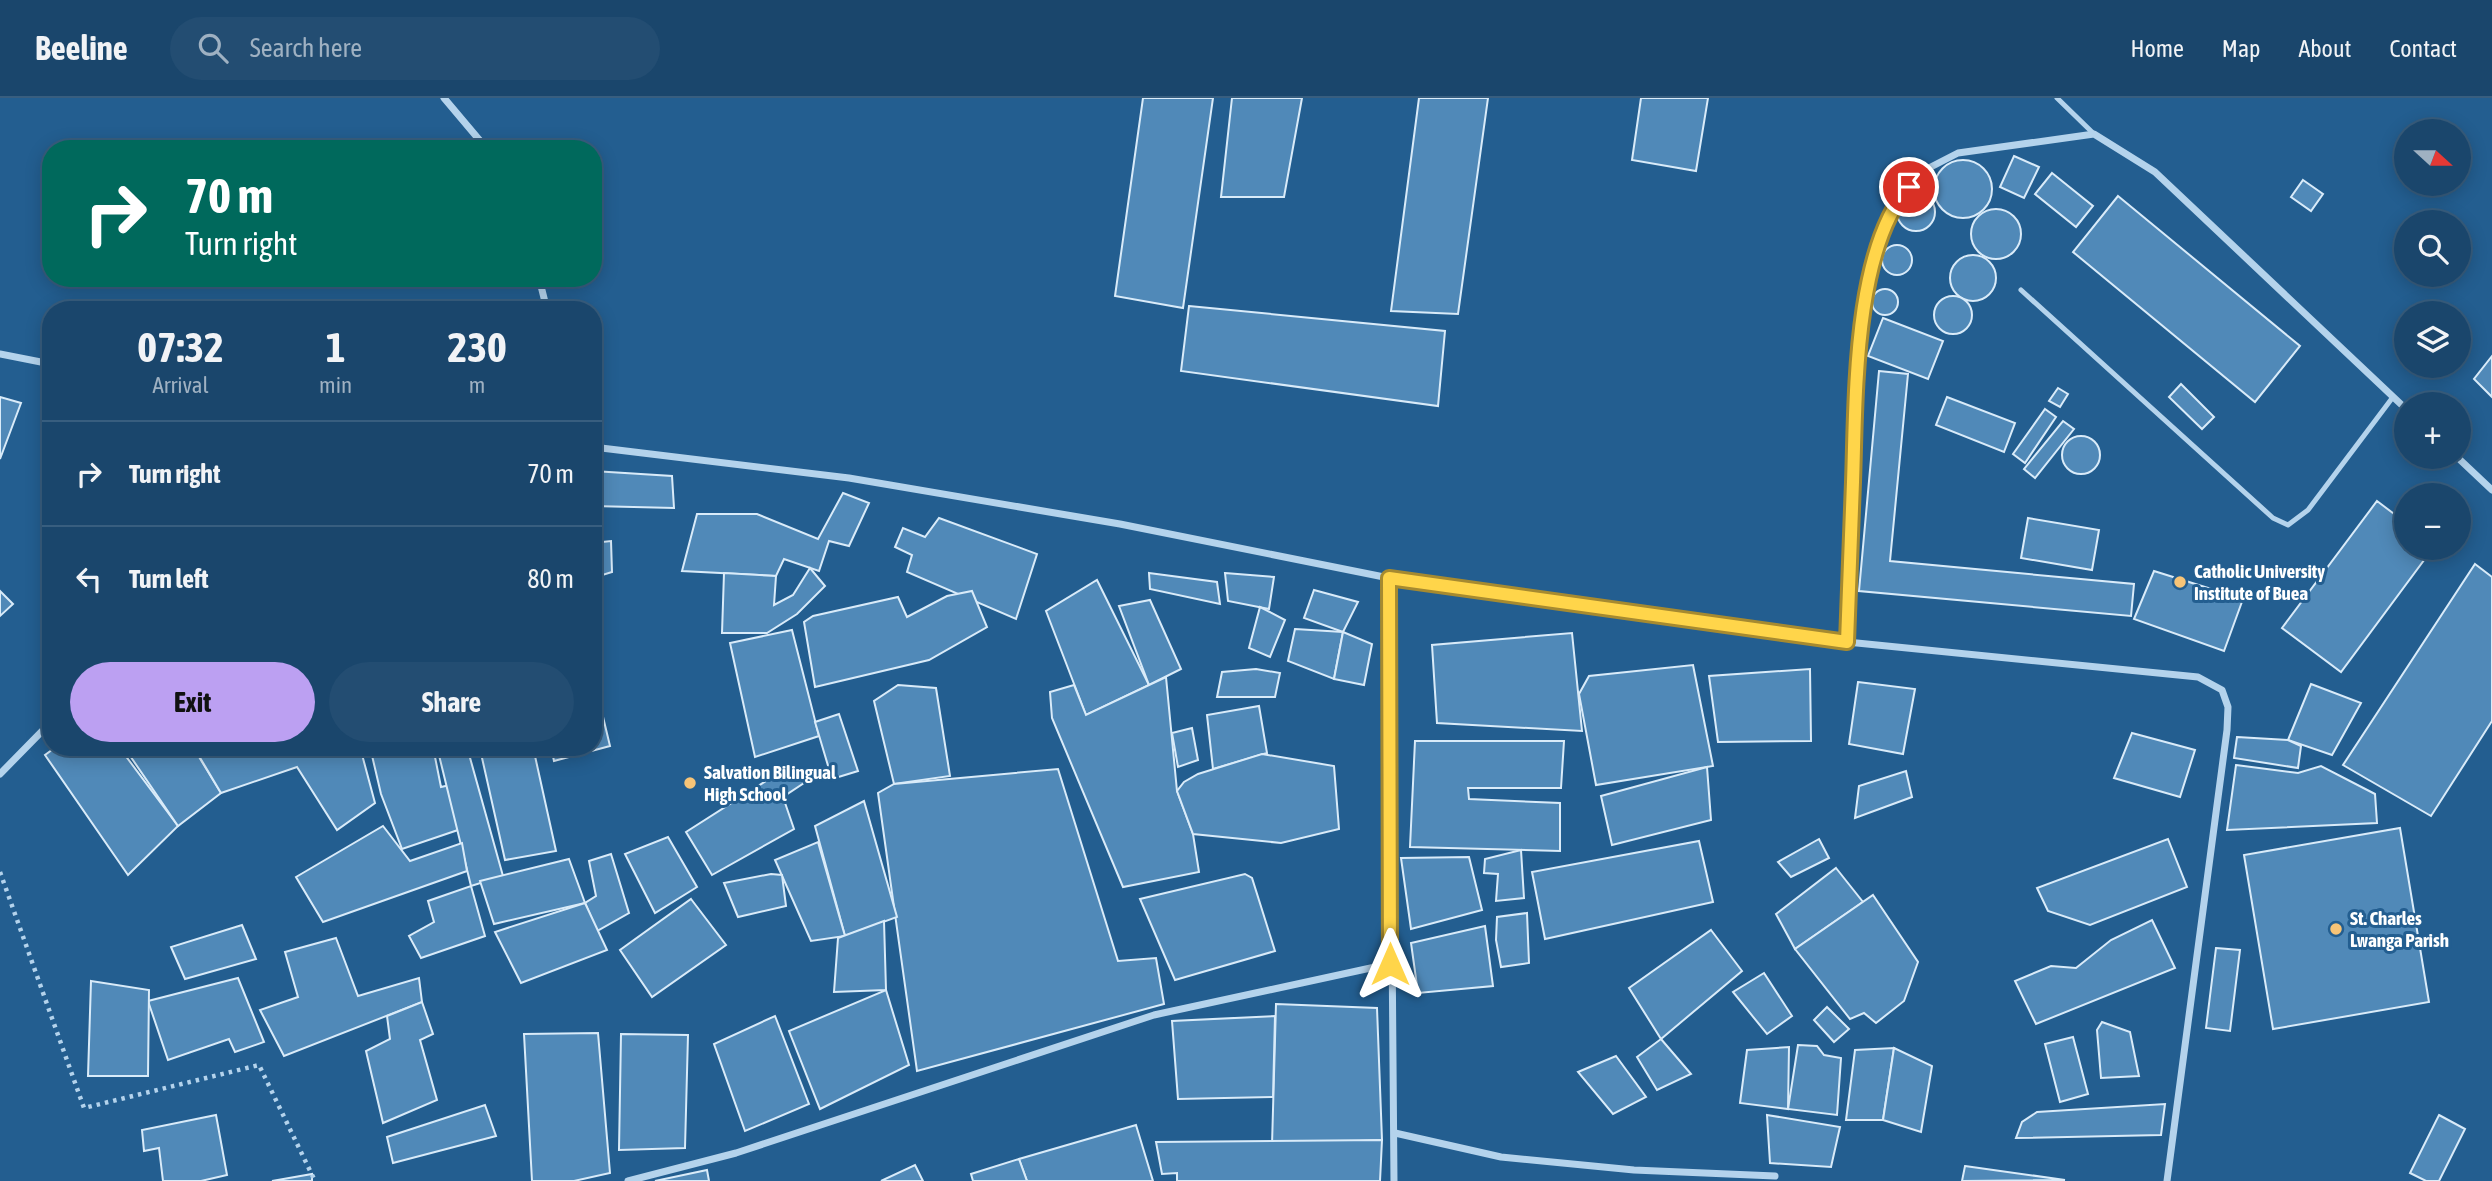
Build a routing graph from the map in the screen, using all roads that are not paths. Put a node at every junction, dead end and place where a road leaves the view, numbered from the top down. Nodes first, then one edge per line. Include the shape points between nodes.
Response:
1 (444, 98) edge
2 (2057, 98) edge
3 (2094, 134) junction
4 (479, 140) edge
5 (2021, 290) dead end
6 (0, 354) edge
7 (42, 362) edge
8 (2393, 397) joint
9 (602, 448) edge
10 (2470, 469) edge
11 (2492, 490) edge
12 (1389, 578) junction
13 (1847, 642) junction
14 (42, 731) edge
15 (0, 774) edge
16 (1390, 964) junction
17 (1395, 1133) junction
18 (1775, 1176) dead end
19 (628, 1181) edge
20 (1394, 1181) edge
21 (2167, 1181) edge

1 - 4 street
2 - 3 lane
3 - 8 street via 2155,172
3 - 13 street via 1958,153 1923,171 1894,204 1871,272 1857,354
5 - 8 lane via 2273,518 2288,525 2308,510
6 - 7 street
9 - 12 street via 849,478 1120,524
10 - 11 street
12 - 13 street
12 - 16 street
13 - 21 street via 2198,677 2222,690 2228,707 2227,730
14 - 15 street
16 - 17 street
16 - 19 street via 1154,1016 736,1153
17 - 18 street via 1501,1157 1634,1170
17 - 20 street

